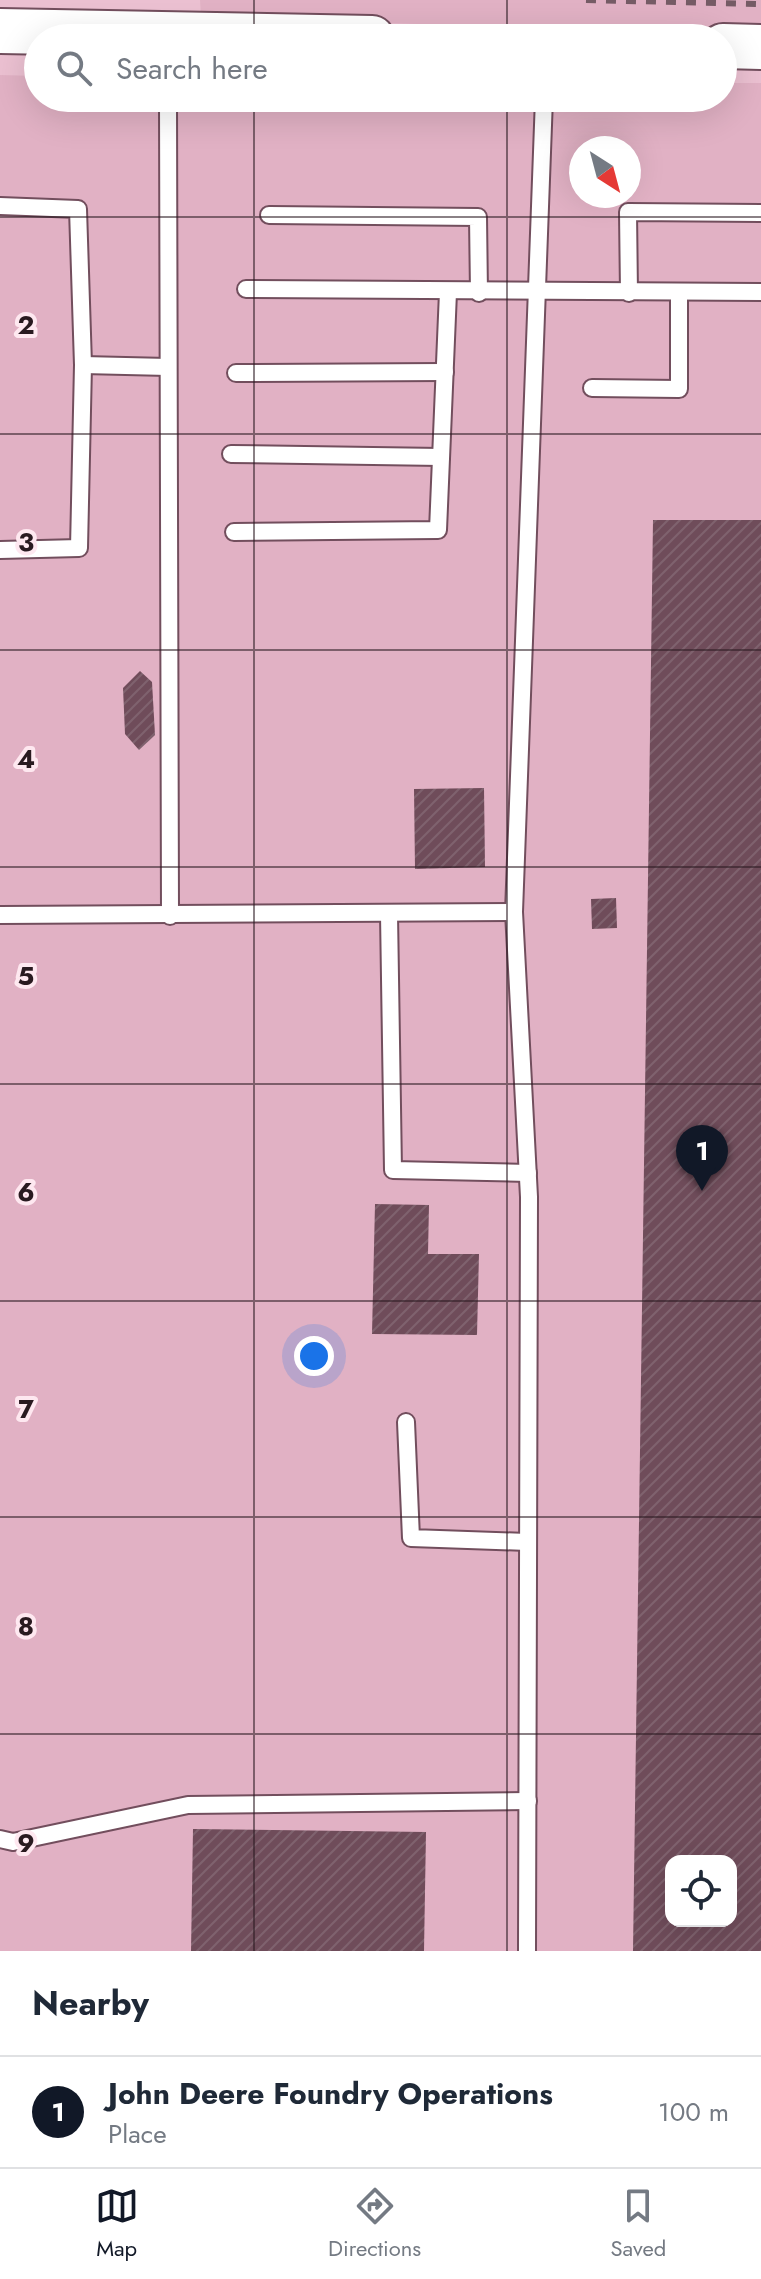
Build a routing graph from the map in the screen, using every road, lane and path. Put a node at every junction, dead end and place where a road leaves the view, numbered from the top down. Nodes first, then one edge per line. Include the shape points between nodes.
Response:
1 (24, 30) edge
2 (0, 31) edge
3 (737, 46) edge
4 (761, 47) edge
5 (168, 112) edge
6 (544, 112) edge
7 (0, 206) edge
8 (761, 213) edge
9 (269, 215) dead end
10 (246, 289) dead end
11 (448, 292) junction
12 (761, 292) edge
13 (479, 293) junction
14 (629, 293) junction
15 (679, 293) junction
16 (537, 294) junction
17 (83, 365) junction
18 (168, 367) junction
19 (445, 372) junction
20 (236, 373) dead end
21 (592, 388) dead end
22 (231, 454) dead end
23 (441, 457) junction
24 (234, 532) dead end
25 (0, 550) edge
26 (514, 912) junction
27 (389, 914) junction
28 (0, 915) edge
29 (170, 916) junction
30 (528, 1173) junction
31 (406, 1422) dead end
32 (527, 1542) junction
33 (528, 1801) junction
34 (0, 1839) edge
35 (527, 1951) edge

1 - 2 street
3 - 4 street
5 - 18 lane
6 - 16 lane
7 - 17 lane via 78,209
8 - 14 lane via 628,212
9 - 13 lane via 478,217
10 - 11 lane
11 - 13 lane
11 - 19 lane
12 - 15 lane
13 - 16 lane
14 - 15 lane
14 - 16 lane
15 - 21 lane via 679,389
16 - 26 lane
17 - 18 lane
17 - 25 lane via 79,548
18 - 29 lane
19 - 20 lane
19 - 23 lane
22 - 23 lane
23 - 24 lane via 438,530
26 - 27 lane
26 - 30 lane
27 - 29 lane
27 - 30 lane via 393,1170
28 - 29 lane
30 - 32 lane
31 - 32 lane via 411,1538
32 - 33 lane
33 - 34 lane via 188,1805 13,1842
33 - 35 lane

